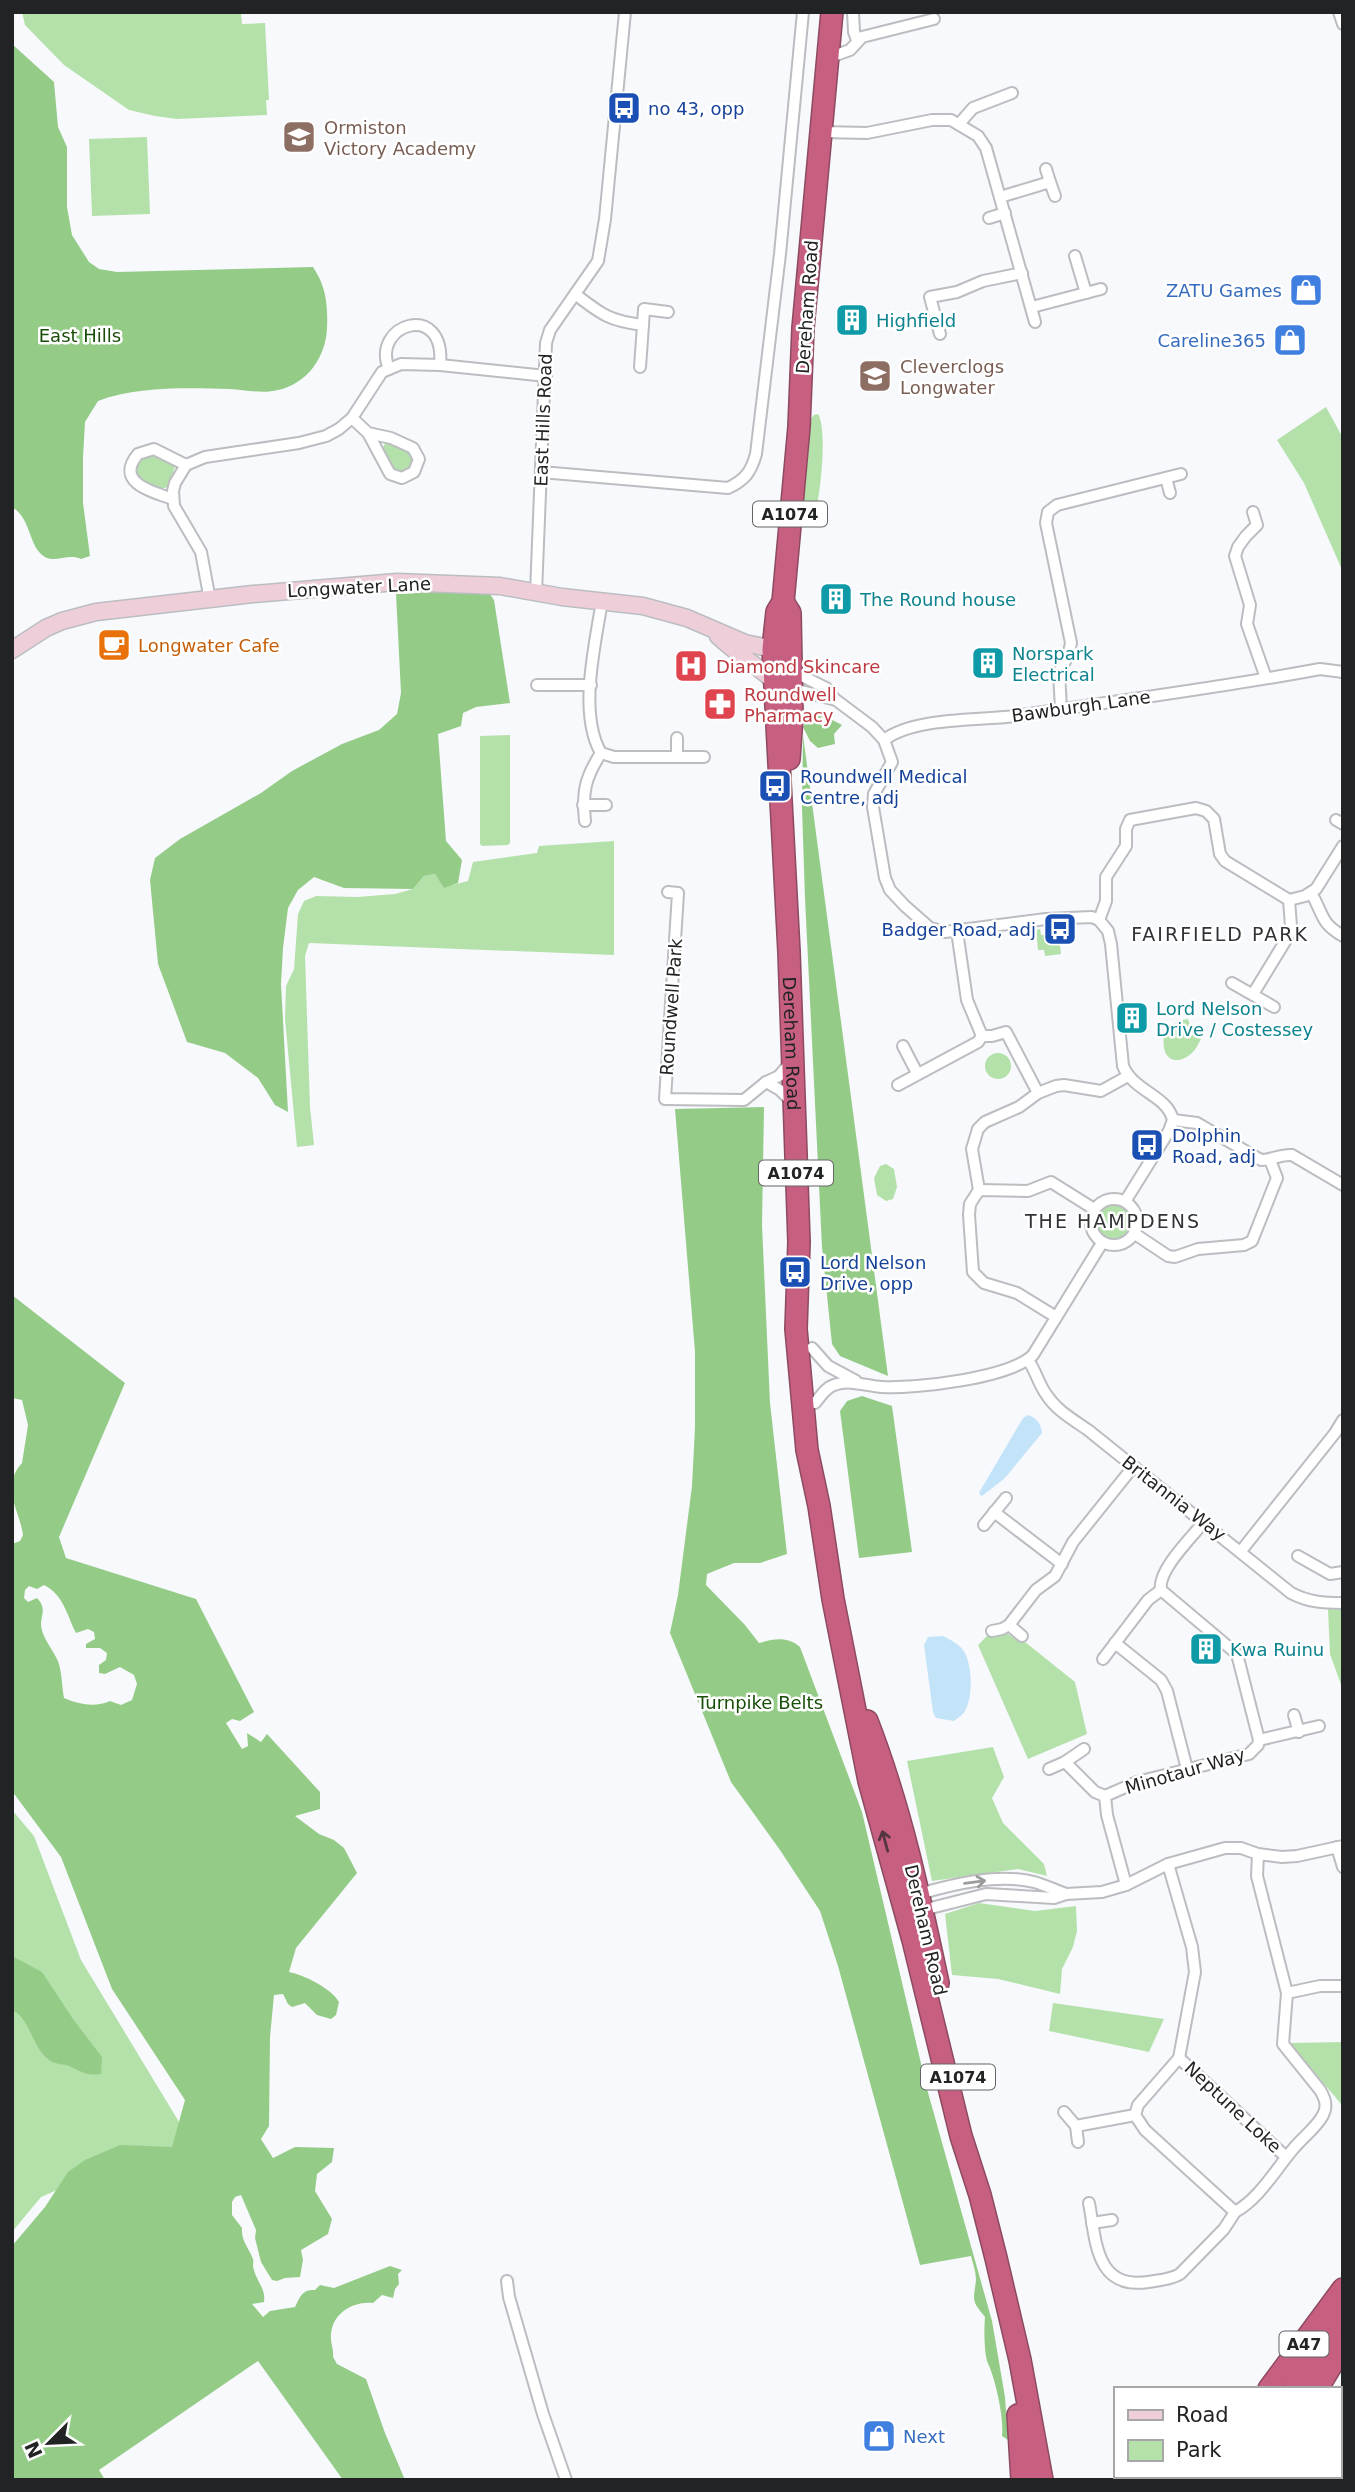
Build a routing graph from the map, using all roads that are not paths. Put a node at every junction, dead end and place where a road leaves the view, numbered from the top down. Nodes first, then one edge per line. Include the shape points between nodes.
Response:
1 (625, 12) edge
2 (803, 12) edge
3 (832, 12) edge
4 (853, 12) edge
5 (1339, 12) edge
6 (934, 19) dead end
7 (1343, 24) edge
8 (857, 40) junction
9 (828, 58) junction
10 (993, 86) dead end
11 (1012, 93) dead end
12 (996, 98) junction
13 (959, 124) junction
14 (822, 132) junction
15 (1046, 169) dead end
16 (1050, 182) junction
17 (1055, 196) dead end
18 (1000, 197) junction
19 (1005, 213) junction
20 (989, 218) dead end
21 (1075, 256) dead end
22 (1022, 273) junction
23 (1101, 289) dead end
24 (1086, 293) junction
25 (575, 294) junction
26 (1032, 307) junction
27 (668, 312) dead end
28 (1035, 322) dead end
29 (643, 325) junction
30 (940, 334) dead end
31 (440, 365) junction
32 (640, 367) dead end
33 (389, 369) junction
34 (546, 376) junction
35 (352, 418) junction
36 (368, 433) junction
37 (186, 465) junction
38 (541, 472) junction
39 (1181, 474) dead end
40 (1166, 478) junction
41 (1170, 494) dead end
42 (173, 499) junction
43 (1253, 512) dead end
44 (536, 593) junction
45 (210, 600) junction
46 (602, 601) junction
47 (783, 602) junction
48 (711, 630) junction
49 (773, 649) junction
50 (12, 650) edge
51 (1343, 672) edge
52 (1266, 678) junction
53 (786, 681) junction
54 (537, 685) dead end
55 (591, 685) junction
56 (836, 700) junction
57 (1061, 709) junction
58 (677, 738) dead end
59 (884, 740) junction
60 (601, 753) junction
61 (677, 756) junction
62 (704, 757) dead end
63 (583, 805) junction
64 (606, 805) dead end
65 (585, 821) dead end
66 (1343, 846) edge
67 (690, 893) dead end
68 (1311, 893) junction
69 (1289, 900) junction
70 (1099, 920) junction
71 (957, 931) junction
72 (1343, 936) edge
73 (1232, 983) dead end
74 (1253, 994) junction
75 (1274, 1007) dead end
76 (982, 1036) junction
77 (903, 1046) dead end
78 (792, 1061) junction
79 (917, 1073) junction
80 (1128, 1076) junction
81 (766, 1082) junction
82 (898, 1085) dead end
83 (1038, 1093) junction
84 (794, 1105) junction
85 (1173, 1120) junction
86 (1270, 1160) junction
87 (1343, 1185) edge
88 (979, 1190) junction
89 (1126, 1200) junction
90 (1094, 1209) junction
91 (1135, 1234) junction
92 (799, 1242) junction
93 (1102, 1243) junction
94 (1056, 1317) junction
95 (812, 1348) junction
96 (1028, 1360) junction
97 (860, 1383) junction
98 (815, 1404) junction
99 (1343, 1420) edge
100 (1133, 1467) junction
101 (1006, 1498) dead end
102 (819, 1506) junction
103 (994, 1512) junction
104 (1203, 1523) junction
105 (984, 1525) dead end
106 (1241, 1551) junction
107 (1298, 1556) dead end
108 (1062, 1564) junction
109 (1343, 1572) edge
110 (1161, 1590) junction
111 (1343, 1603) edge
112 (1009, 1625) junction
113 (992, 1630) dead end
114 (1023, 1636) dead end
115 (1115, 1643) junction
116 (1103, 1659) dead end
117 (1294, 1715) dead end
118 (1319, 1726) dead end
119 (1299, 1731) junction
120 (1259, 1740) junction
121 (1084, 1749) dead end
122 (1065, 1762) junction
123 (1049, 1769) dead end
124 (1187, 1769) junction
125 (1105, 1796) junction
126 (1340, 1847) edge
127 (1258, 1854) junction
128 (1168, 1864) junction
129 (1343, 1867) edge
130 (1126, 1885) junction
131 (915, 1903) junction
132 (1343, 1986) edge
133 (1287, 1993) junction
134 (1179, 2058) junction
135 (1064, 2112) dead end
136 (1135, 2115) junction
137 (1076, 2126) junction
138 (1078, 2142) dead end
139 (1286, 2157) junction
140 (1088, 2203) dead end
141 (1235, 2212) junction
142 (1112, 2220) dead end
143 (1093, 2223) junction
144 (507, 2281) dead end
145 (1343, 2289) edge
146 (1343, 2315) edge
147 (1343, 2346) edge
148 (1020, 2360) junction
149 (1270, 2387) edge
150 (1296, 2387) edge
151 (1318, 2387) edge
152 (566, 2480) edge
153 (1022, 2480) edge
154 (1042, 2480) edge

1 - 25 street, East Hills Road via 598,261
2 - 38 street, Dereham Road via 780,254 752,468 743,481 728,488
3 - 9 highway, Dereham Road / A1074
4 - 8 street
5 - 7 street
6 - 8 street
8 - 9 street via 850,50
9 - 14 highway, Dereham Road / A1074
10 - 12 street
11 - 12 street
12 - 13 street via 973,107
13 - 14 street via 932,120 867,133
13 - 18 street via 978,136 986,148
14 - 47 highway, Dereham Road / A1074
15 - 16 street
16 - 17 street
16 - 18 street
18 - 19 street
19 - 20 street
19 - 22 street
21 - 24 street
22 - 26 street
22 - 30 street via 957,292 929,291
23 - 24 street
24 - 26 street
25 - 29 street via 605,317
25 - 34 street, East Hills Road via 550,330
26 - 28 street
27 - 29 street via 644,309
29 - 32 street
31 - 33 street via 401,364
31 - 33 street via 436,336 416,324 393,334 387,352
31 - 34 street
33 - 35 street via 376,378
34 - 38 street, East Hills Road
35 - 36 street
35 - 37 street via 319,438 205,457
36 - 36 street via 410,445 419,459 414,472 402,478 390,474
37 - 42 street via 175,483
37 - 42 street via 154,449 138,454 132,463 131,474 141,487
38 - 44 street, East Hills Road
39 - 40 street
40 - 41 street
40 - 57 street via 1056,505 1048,512 1046,523 1071,643 1059,672
42 - 45 street via 201,552
43 - 52 street via 1257,525 1235,556 1250,605 1247,624
44 - 45 street, Longwater Lane via 500,586 397,582
44 - 46 street, Longwater Lane
45 - 50 street, Longwater Lane via 70,618
46 - 48 street, Longwater Lane via 651,608
46 - 55 street
47 - 49 highway, Dereham Road / A1074 via 777,612
47 - 53 highway, Dereham Road / A1074 via 790,613
48 - 49 street, Longwater Lane
48 - 53 street, Longwater Lane via 738,655
49 - 53 highway, Dereham Road / A1074
51 - 52 street, Bawburgh Lane via 1321,669
52 - 57 street, Bawburgh Lane
53 - 56 street
53 - 56 street via 827,688
53 - 78 highway, Dereham Road / A1074 via 783,844
54 - 55 street
55 - 60 street via 590,725
56 - 59 street
57 - 59 street, Bawburgh Lane via 915,727
58 - 61 street
59 - 71 street via 892,762 878,784 873,807 885,877 890,890 930,928
60 - 61 street
60 - 63 street via 585,780
61 - 62 street
63 - 64 street
63 - 65 street
66 - 68 street
67 - 81 street, Roundwell Park via 673,893 665,1099 744,1100
68 - 69 street
68 - 72 street via 1320,915
69 - 70 street via 1225,861 1214,819 1196,808 1126,816 1126,846 1107,877
69 - 74 street via 1289,935
70 - 71 street via 1046,919
70 - 80 street via 1111,944 1119,1036
71 - 76 street via 967,1000
73 - 74 street
74 - 75 street
76 - 79 street
76 - 83 street via 1006,1032
77 - 79 street
78 - 81 street, Roundwell Park via 779,1076
78 - 84 highway, Dereham Road / A1074
79 - 82 street
80 - 83 street via 1101,1091 1064,1085
80 - 85 street via 1166,1105
81 - 84 street
83 - 88 street via 978,1129 972,1149
84 - 92 highway, Dereham Road / A1074
85 - 86 street via 1197,1123 1254,1157
85 - 89 street
86 - 87 street via 1292,1155
86 - 91 street via 1277,1178 1252,1241 1175,1257
88 - 90 street via 1028,1191 1051,1182
88 - 94 street via 969,1215 972,1272 984,1283 1017,1293
89 - 90 street via 1102,1201
89 - 91 street via 1135,1209
90 - 93 street via 1090,1222
91 - 93 street via 1114,1246
92 - 95 highway, Dereham Road / A1074
92 - 102 highway, Dereham Road / A1074 via 798,1351 807,1450
93 - 94 street
94 - 96 street
95 - 97 street via 828,1366
95 - 98 highway, Dereham Road / A1074
96 - 97 street via 1000,1373 959,1380 891,1387
96 - 100 street, Britannia Way via 1057,1409
97 - 98 street via 831,1386
98 - 102 highway, Dereham Road / A1074
99 - 106 street
100 - 104 street, Britannia Way
100 - 108 street via 1073,1542
101 - 103 street
102 - 131 highway, Dereham Road / A1074 via 848,1673 888,1777
103 - 105 street
103 - 108 street
104 - 106 street, Britannia Way
104 - 110 street via 1164,1571
106 - 111 street, Britannia Way via 1304,1600
107 - 109 street via 1330,1574
108 - 112 street
110 - 115 street
110 - 120 street, Minotaur Way via 1237,1654
112 - 113 street
112 - 114 street
115 - 116 street
115 - 124 street via 1161,1680
117 - 119 street
118 - 119 street, Minotaur Way
119 - 120 street, Minotaur Way
120 - 124 street, Minotaur Way via 1253,1752
121 - 122 street
122 - 123 street
122 - 125 street, Minotaur Way
124 - 125 street, Minotaur Way via 1127,1785
125 - 130 street, Minotaur Way
126 - 127 street via 1297,1856
126 - 129 street
127 - 128 street via 1225,1848
127 - 133 street via 1257,1876
128 - 130 street
128 - 134 street via 1195,1960
130 - 131 street via 1066,1894 1032,1881 1006,1880 963,1884
131 - 148 highway, Dereham Road / A1074
132 - 133 street
133 - 139 street via 1283,2044 1325,2097 1326,2106 1323,2117
134 - 136 street via 1138,2105
134 - 139 street, Neptune Loke
135 - 137 street
136 - 137 street
136 - 141 street via 1145,2130
137 - 138 street
139 - 141 street via 1264,2186
140 - 143 street
141 - 143 street via 1180,2274 1137,2284 1107,2270 1096,2250
142 - 143 street
144 - 152 street
145 - 149 highway, A47
146 - 150 highway, A47
147 - 151 highway, A47
148 - 153 highway via 1017,2400
148 - 154 highway, Dereham Road / A1074

